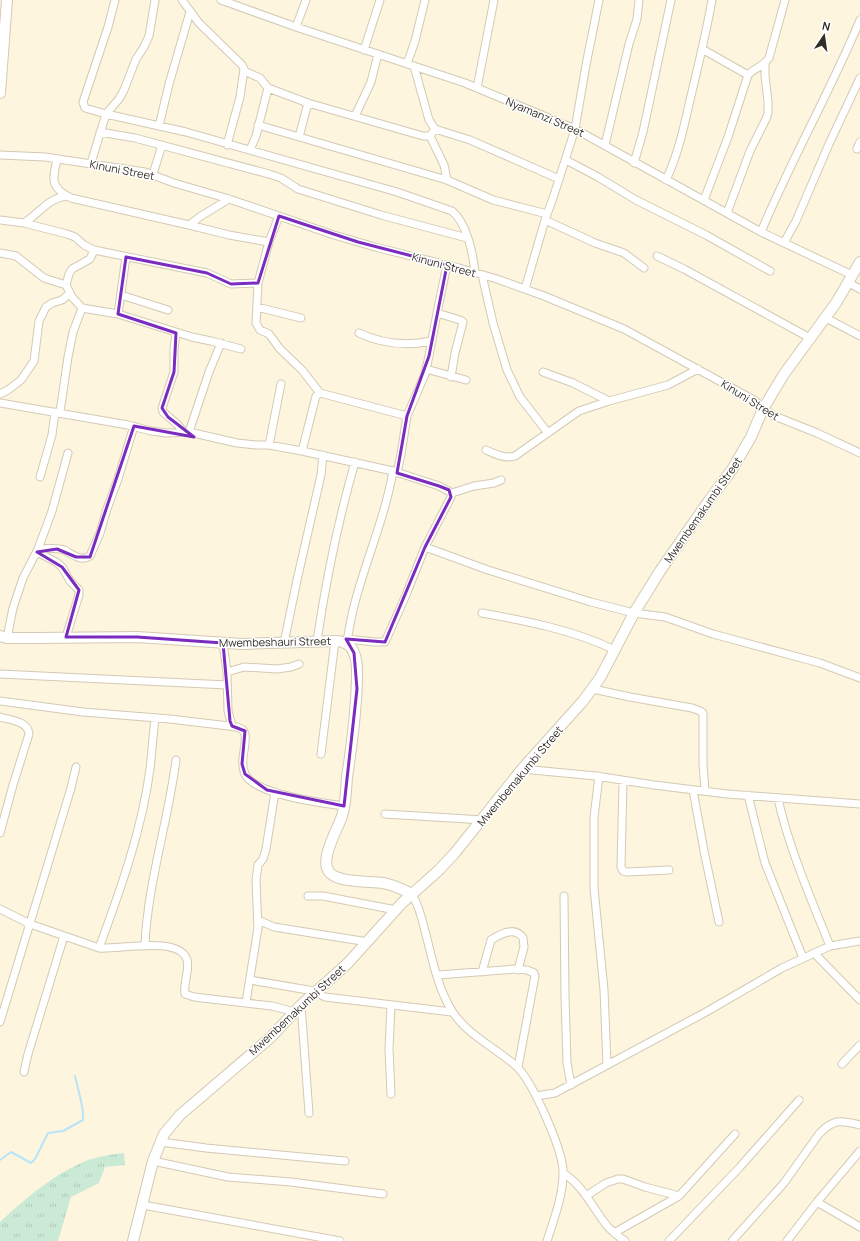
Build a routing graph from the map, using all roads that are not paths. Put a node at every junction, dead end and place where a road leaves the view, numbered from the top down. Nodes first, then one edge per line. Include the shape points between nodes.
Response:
1 (8, 0) edge
2 (115, 0) edge
3 (155, 0) edge
4 (182, 0) edge
5 (220, 0) edge
6 (306, 0) edge
7 (380, 0) edge
8 (425, 0) edge
9 (494, 0) edge
10 (600, 0) edge
11 (639, 0) edge
12 (671, 0) edge
13 (712, 0) edge
14 (785, 0) edge
15 (190, 12) junction
16 (3, 17) edge
17 (860, 20) edge
18 (296, 27) junction
19 (702, 49) junction
20 (364, 50) junction
21 (378, 54) junction
22 (766, 63) junction
23 (410, 65) junction
24 (244, 71) junction
25 (748, 75) junction
26 (860, 78) edge
27 (0, 80) edge
28 (268, 88) junction
29 (477, 88) junction
30 (0, 93) edge
31 (308, 103) junction
32 (106, 114) junction
33 (355, 116) junction
34 (258, 125) junction
35 (159, 126) junction
36 (435, 129) junction
37 (575, 129) junction
38 (100, 132) junction
39 (430, 136) junction
40 (299, 137) junction
41 (860, 142) edge
42 (162, 145) junction
43 (227, 145) junction
44 (605, 145) junction
45 (857, 149) dead end
46 (250, 150) junction
47 (0, 155) edge
48 (57, 159) junction
49 (566, 160) junction
50 (91, 163) junction
51 (634, 163) junction
52 (153, 174) junction
53 (559, 179) junction
54 (447, 180) junction
55 (666, 180) junction
56 (66, 196) junction
57 (229, 198) junction
58 (704, 200) junction
59 (727, 213) junction
60 (279, 216) junction
61 (546, 217) junction
62 (0, 220) edge
63 (24, 223) junction
64 (189, 226) junction
65 (761, 232) junction
66 (467, 238) junction
67 (269, 242) junction
68 (784, 243) junction
69 (94, 250) junction
70 (0, 253) edge
71 (657, 256) dead end
72 (126, 257) junction
73 (860, 262) edge
74 (447, 265) junction
75 (644, 268) dead end
76 (770, 270) dead end
77 (478, 273) junction
78 (850, 279) junction
79 (258, 283) junction
80 (66, 285) junction
81 (525, 289) junction
82 (860, 289) edge
83 (70, 293) junction
84 (121, 295) junction
85 (257, 307) junction
86 (82, 308) junction
87 (168, 310) dead end
88 (437, 313) junction
89 (118, 314) junction
90 (302, 318) dead end
91 (826, 318) junction
92 (176, 333) junction
93 (359, 333) dead end
94 (860, 336) edge
95 (810, 338) junction
96 (432, 341) junction
97 (221, 343) junction
98 (241, 349) dead end
99 (426, 369) junction
100 (698, 369) junction
101 (543, 372) dead end
102 (451, 377) junction
103 (466, 380) dead end
104 (282, 384) dead end
105 (320, 393) junction
106 (0, 394) edge
107 (609, 401) junction
108 (0, 403) edge
109 (763, 409) junction
110 (58, 412) junction
111 (407, 416) junction
112 (134, 426) junction
113 (186, 432) junction
114 (548, 433) junction
115 (270, 445) junction
116 (486, 450) dead end
117 (302, 451) junction
118 (68, 453) dead end
119 (860, 453) edge
120 (324, 455) junction
121 (355, 462) junction
122 (395, 472) junction
123 (40, 477) dead end
124 (501, 480) dead end
125 (452, 493) junction
126 (425, 548) junction
127 (37, 551) junction
128 (482, 613) dead end
129 (634, 613) junction
130 (4, 637) edge
131 (66, 637) junction
132 (317, 641) junction
133 (335, 641) junction
134 (347, 641) junction
135 (223, 643) junction
136 (284, 643) junction
137 (614, 650) junction
138 (299, 664) dead end
139 (227, 672) junction
140 (0, 674) edge
141 (860, 678) edge
142 (227, 685) junction
143 (593, 689) junction
144 (0, 701) edge
145 (0, 717) edge
146 (154, 718) junction
147 (232, 726) junction
148 (321, 754) dead end
149 (176, 760) dead end
150 (76, 767) dead end
151 (522, 769) junction
152 (599, 776) junction
153 (623, 781) junction
154 (693, 790) junction
155 (705, 791) junction
156 (275, 792) junction
157 (748, 795) junction
158 (778, 799) junction
159 (860, 804) edge
160 (344, 806) junction
161 (385, 814) dead end
162 (483, 820) junction
163 (0, 833) edge
164 (669, 870) dead end
165 (412, 894) junction
166 (308, 896) dead end
167 (564, 896) dead end
168 (0, 910) edge
169 (396, 910) junction
170 (258, 920) junction
171 (719, 922) dead end
172 (30, 924) junction
173 (64, 936) junction
174 (860, 941) edge
175 (368, 942) junction
176 (145, 944) junction
177 (830, 946) junction
178 (99, 948) junction
179 (814, 954) junction
180 (803, 958) junction
181 (518, 970) junction
182 (482, 972) junction
183 (438, 975) junction
184 (250, 980) junction
185 (316, 992) junction
186 (860, 1000) edge
187 (246, 1002) junction
188 (391, 1005) junction
189 (298, 1009) junction
190 (452, 1012) junction
191 (0, 1022) edge
192 (860, 1045) edge
193 (842, 1064) dead end
194 (607, 1065) junction
195 (518, 1067) junction
196 (24, 1072) dead end
197 (571, 1084) junction
198 (391, 1094) dead end
199 (536, 1096) junction
200 (799, 1100) dead end
201 (309, 1113) dead end
202 (860, 1125) edge
203 (735, 1134) dead end
204 (161, 1142) junction
205 (860, 1151) edge
206 (153, 1161) junction
207 (345, 1161) dead end
208 (563, 1173) junction
209 (383, 1194) dead end
210 (586, 1196) junction
211 (679, 1196) junction
212 (817, 1202) junction
213 (142, 1204) junction
214 (860, 1227) edge
215 (614, 1233) junction
216 (133, 1241) edge
217 (340, 1241) edge
218 (547, 1241) edge
219 (625, 1241) edge
220 (669, 1241) edge
221 (732, 1241) edge
222 (787, 1241) edge

1 - 16 street
2 - 32 street via 83,102 85,108
3 - 32 street via 149,36 136,59 124,90
4 - 15 street
5 - 18 street, Nyamanzi Street
6 - 18 street
7 - 20 street
8 - 23 street
9 - 29 street
10 - 37 street
11 - 44 street via 637,19
12 - 51 street
13 - 19 street
14 - 22 street
15 - 24 street via 242,65
15 - 35 street
16 - 27 street
17 - 65 street via 783,180
18 - 20 street, Nyamanzi Street
19 - 25 street
19 - 55 street via 683,132
20 - 21 street, Nyamanzi Street
21 - 23 street, Nyamanzi Street
21 - 33 street via 370,82
22 - 25 street
22 - 59 street via 768,113 750,151
23 - 29 street, Nyamanzi Street
23 - 36 street via 429,120
24 - 28 street via 260,78
24 - 43 street
25 - 58 street via 731,130
26 - 68 street
27 - 30 street
28 - 31 street
28 - 34 street
29 - 37 street, Nyamanzi Street
31 - 33 street
31 - 40 street
32 - 35 street
32 - 38 street
33 - 39 street
34 - 40 street
34 - 46 street
35 - 43 street
36 - 39 street
36 - 53 street via 470,140
37 - 44 street, Nyamanzi Street
37 - 49 street
38 - 42 street
38 - 50 street
39 - 54 street via 444,165
40 - 54 street
41 - 45 street
42 - 52 street
42 - 66 street via 269,174 298,189
43 - 46 street
44 - 51 street, Nyamanzi Street
46 - 66 street via 397,192 452,211 458,216
47 - 48 street, Kinuni Street
48 - 50 street, Kinuni Street
48 - 56 street via 54,183
49 - 53 street
49 - 76 street
50 - 52 street, Kinuni Street
51 - 55 street, Nyamanzi Street
52 - 57 street, Kinuni Street via 174,183
53 - 61 street
54 - 61 street via 493,200
55 - 58 street, Nyamanzi Street
56 - 63 street via 50,201
56 - 64 street
57 - 60 street, Kinuni Street
57 - 64 street
58 - 59 street, Nyamanzi Street
59 - 65 street, Nyamanzi Street
60 - 67 street
60 - 74 street, Kinuni Street via 358,242
61 - 75 street via 595,243 624,253
61 - 81 street
62 - 63 street
63 - 69 street via 71,236
64 - 67 street
65 - 68 street, Nyamanzi Street
66 - 77 street
67 - 79 street
68 - 78 street, Nyamanzi Street
69 - 72 street
69 - 80 street via 90,259 72,269
70 - 80 street via 16,256 44,278
71 - 95 street
72 - 79 street via 207,273 230,284
72 - 84 street
73 - 78 street, Mwembemakumbi Street
74 - 77 street, Kinuni Street
74 - 88 street
77 - 81 street, Kinuni Street
77 - 114 street via 507,370 520,396
78 - 82 street, Nyamanzi Street
78 - 91 street, Mwembemakumbi Street
79 - 85 street
80 - 83 street
81 - 100 street, Kinuni Street via 624,329
83 - 86 street
83 - 106 street via 62,300 46,307 39,321 34,361 20,380
84 - 87 street
84 - 89 street
85 - 90 street
85 - 105 street via 256,322 260,330 269,334
86 - 89 street
86 - 110 street via 73,332
88 - 96 street
88 - 102 street via 463,322
89 - 92 street
91 - 94 street
91 - 95 street, Mwembemakumbi Street
92 - 97 street
92 - 113 street via 174,372 162,408 163,412
93 - 96 street via 371,339 400,344
95 - 109 street, Mwembemakumbi Street
96 - 99 street
97 - 98 street
97 - 113 street
99 - 102 street
99 - 111 street
100 - 107 street via 668,385
100 - 109 street, Kinuni Street via 754,400
101 - 107 street
102 - 103 street
104 - 115 street
105 - 111 street
105 - 117 street via 316,396
107 - 114 street via 579,411
108 - 110 street
109 - 119 street, Kinuni Street
109 - 129 street, Mwembemakumbi Street via 733,468 696,518
110 - 112 street
110 - 123 street
111 - 122 street via 402,454
112 - 113 street via 167,433
112 - 127 street via 100,533 90,556 83,558 57,549
113 - 115 street via 237,443
114 - 116 street via 523,452 510,458
115 - 117 street
117 - 120 street
118 - 127 street via 52,511
120 - 121 street
120 - 136 street
121 - 122 street
121 - 132 street via 337,531
122 - 125 street via 439,486
122 - 134 street via 350,620
124 - 125 street
125 - 126 street
126 - 129 street via 488,570
126 - 134 street via 385,642
127 - 130 street via 23,578
127 - 131 street via 62,567 78,590 78,599
128 - 137 street via 558,629
129 - 137 street, Mwembemakumbi Street
129 - 141 street via 665,617 713,634 807,659
130 - 131 street, Mwembeshauri Street
131 - 135 street, Mwembeshauri Street via 137,637
132 - 133 street, Mwembeshauri Street
132 - 136 street, Mwembeshauri Street
133 - 134 street, Mwembeshauri Street
133 - 148 street
134 - 160 street, Mwembeshauri Street via 357,664 357,689
135 - 136 street, Mwembeshauri Street
135 - 139 street
137 - 143 street, Mwembemakumbi Street
138 - 139 street via 277,669 244,667
139 - 142 street
140 - 142 street
142 - 147 street via 228,711
143 - 151 street, Mwembemakumbi Street
143 - 155 street via 692,708 703,713
144 - 146 street
145 - 163 street via 23,724 29,731
146 - 147 street
146 - 178 street via 150,768 143,806 126,870
147 - 156 street via 243,730 245,734 242,764 245,774 260,787
149 - 176 street via 146,919
150 - 172 street
151 - 152 street
151 - 162 street, Mwembemakumbi Street
152 - 153 street
152 - 194 street via 594,817 594,888 604,990
153 - 154 street
153 - 164 street via 620,867 627,872
154 - 155 street
154 - 171 street
155 - 157 street
156 - 160 street
156 - 170 street via 266,849 258,865 256,880
157 - 158 street
157 - 180 street via 765,863
158 - 159 street
158 - 177 street via 790,842
160 - 165 street, Mwembeshauri Street via 326,860 326,867 330,873 338,877 399,887
161 - 162 street
162 - 165 street, Mwembemakumbi Street via 439,870
165 - 169 street, Mwembemakumbi Street
165 - 183 street via 421,914
166 - 169 street via 323,896
167 - 197 street via 567,1063
168 - 172 street
169 - 175 street, Mwembemakumbi Street
170 - 175 street via 274,927
170 - 184 street
172 - 173 street
172 - 191 street
173 - 178 street
173 - 196 street
174 - 177 street
175 - 185 street, Mwembemakumbi Street
176 - 178 street
176 - 187 street via 171,947 185,955 188,963 185,994
177 - 179 street
179 - 180 street
179 - 186 street
180 - 194 street
181 - 182 street
181 - 182 street via 524,947 523,938 516,932 508,932 491,940
181 - 195 street via 531,972 535,976
182 - 183 street
183 - 190 street
184 - 185 street
184 - 187 street
185 - 188 street via 325,997
185 - 189 street, Mwembemakumbi Street
187 - 189 street
188 - 190 street
188 - 198 street
189 - 201 street
189 - 204 street, Mwembemakumbi Street via 270,1038 180,1115 167,1129
190 - 195 street via 475,1036
192 - 193 street
194 - 197 street
195 - 199 street
197 - 199 street via 555,1093
199 - 208 street via 562,1160
200 - 220 street via 740,1168
202 - 221 street via 841,1121 825,1128 784,1183
203 - 211 street
204 - 206 street, Mwembemakumbi Street
204 - 207 street
205 - 212 street
206 - 209 street via 228,1177
206 - 213 street, Mwembemakumbi Street
208 - 210 street
208 - 218 street
210 - 211 street via 606,1183 618,1179
210 - 215 street
211 - 215 street
212 - 214 street
212 - 222 street
213 - 216 street, Mwembemakumbi Street
213 - 217 street
215 - 219 street

